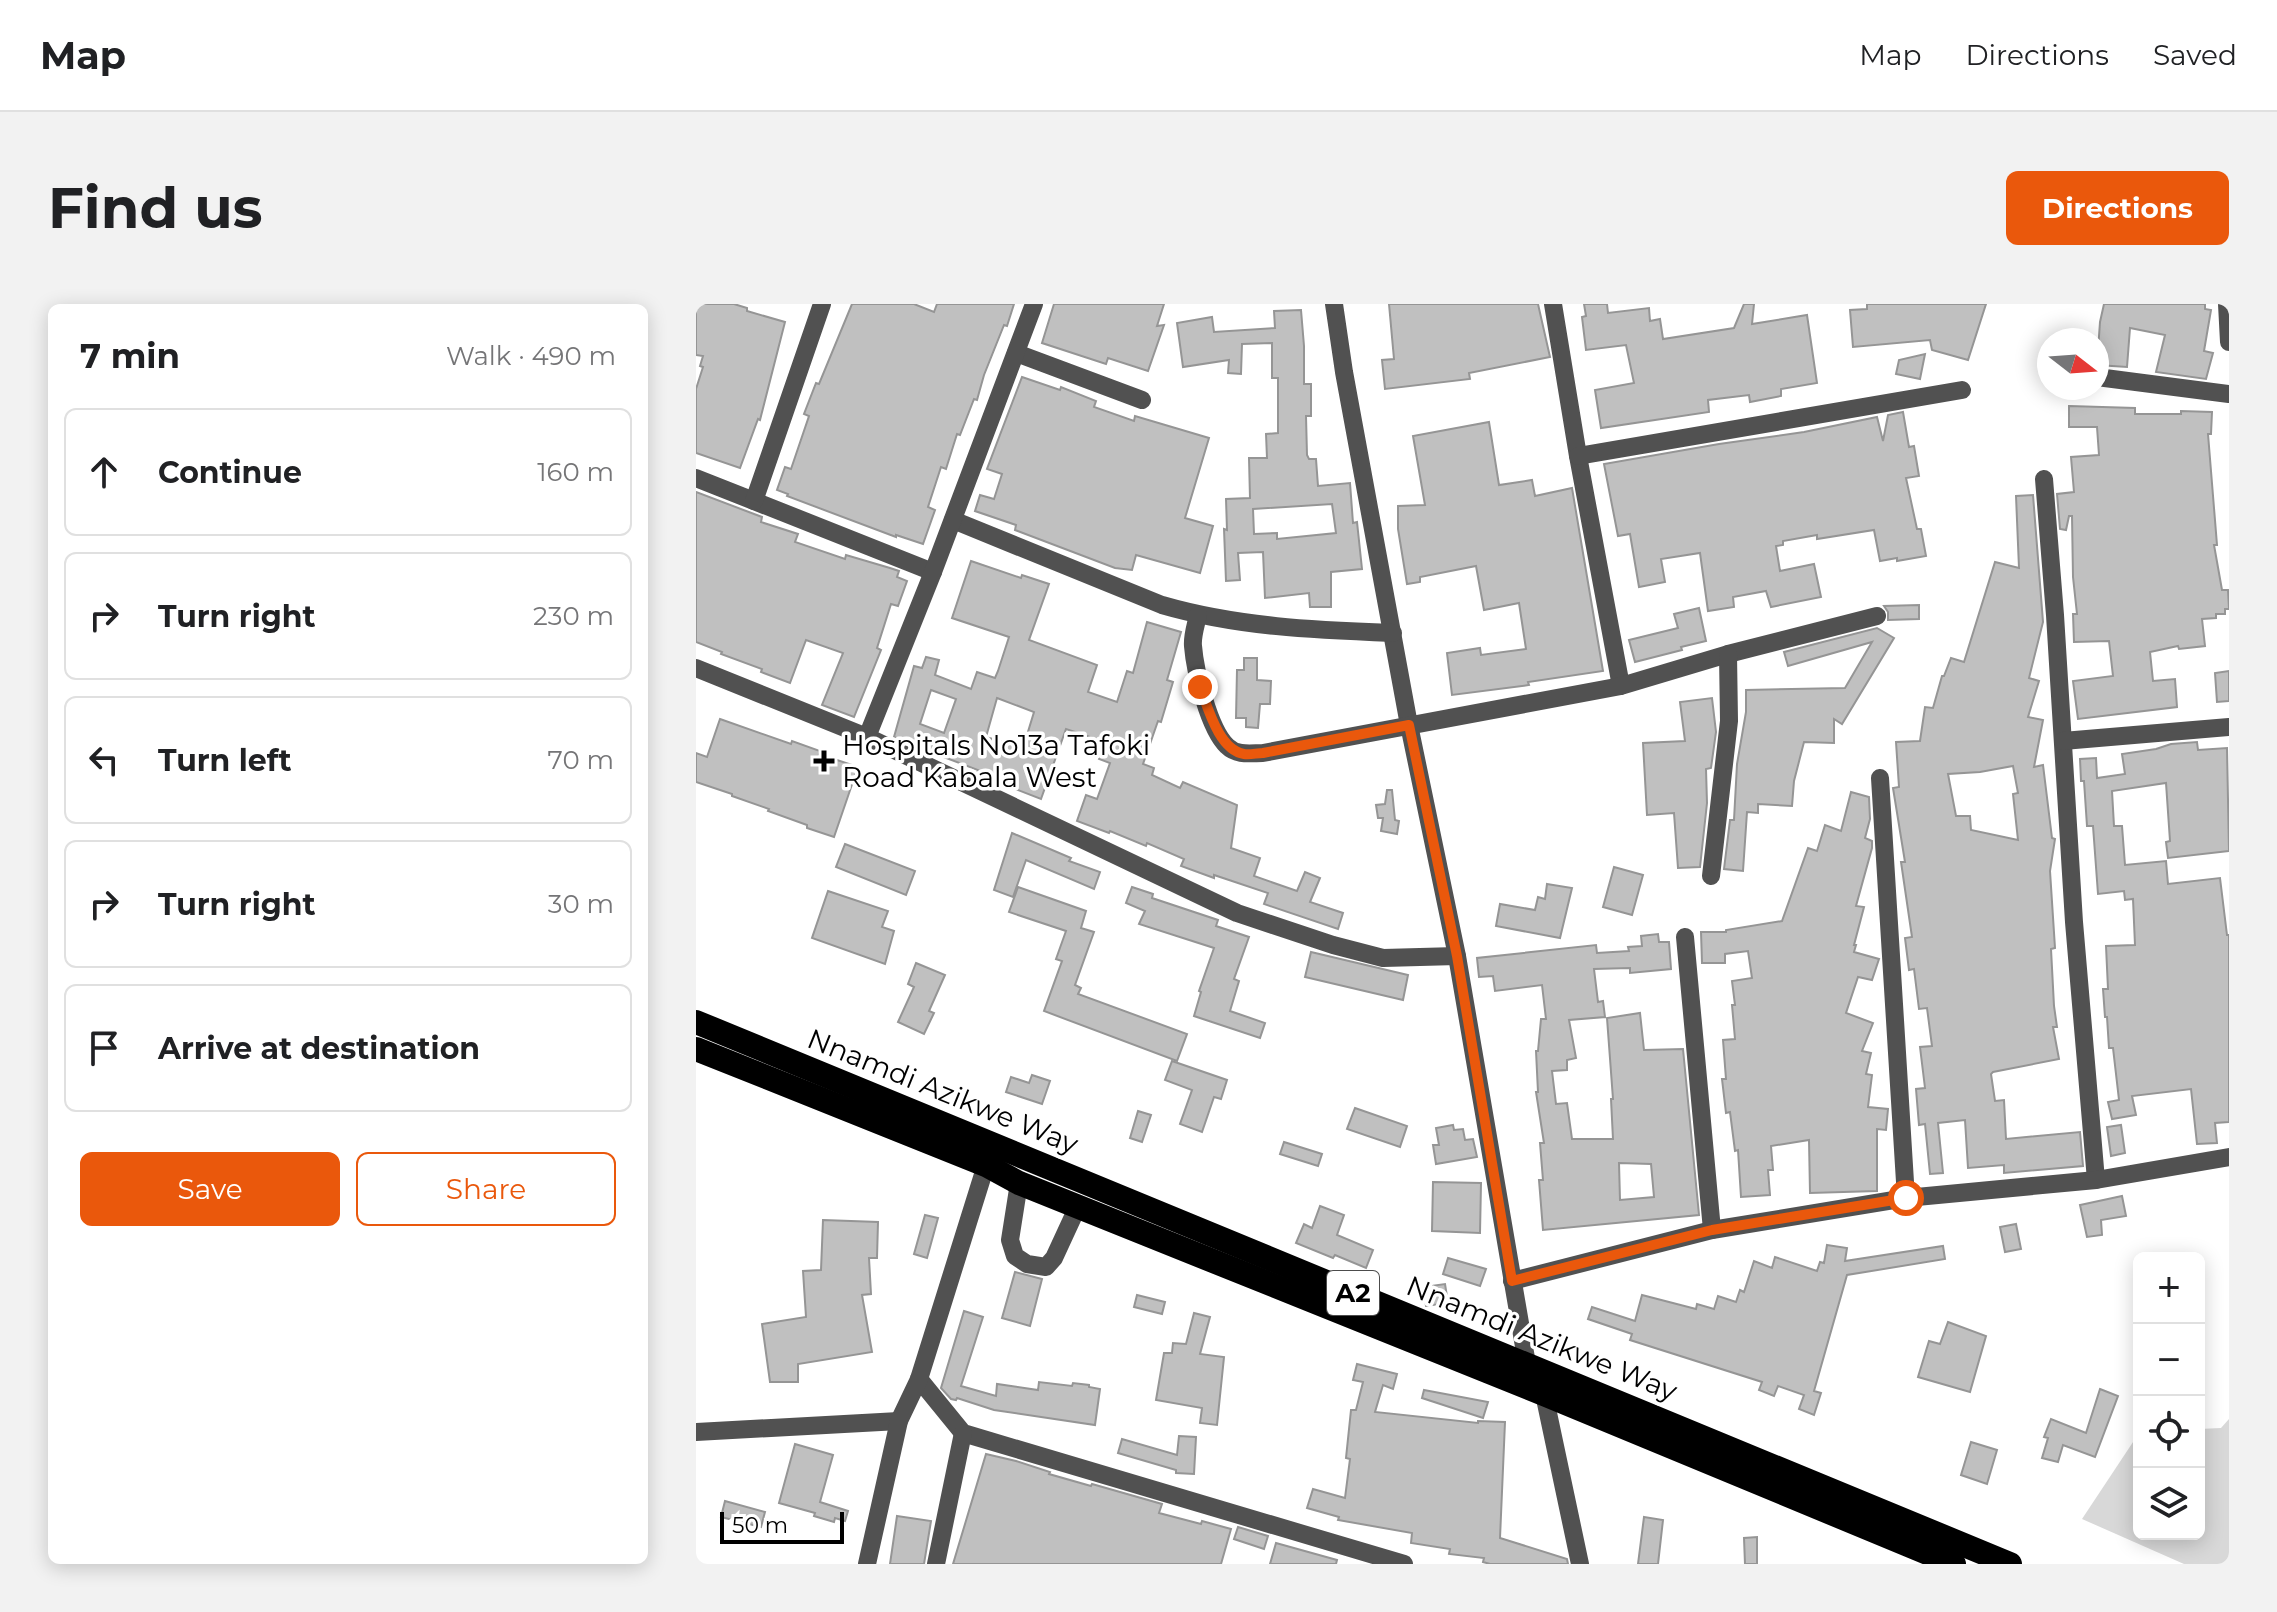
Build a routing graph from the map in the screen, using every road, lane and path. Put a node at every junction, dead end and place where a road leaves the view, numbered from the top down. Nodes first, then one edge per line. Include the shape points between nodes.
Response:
1 (822, 304) edge
2 (1034, 304) edge
3 (1334, 304) edge
4 (1553, 304) edge
5 (2227, 304) edge
6 (2229, 342) edge
7 (1016, 353) junction
8 (2109, 379) edge
9 (1962, 390) dead end
10 (2229, 394) edge
11 (1142, 400) dead end
12 (1578, 456) junction
13 (696, 478) edge
14 (2044, 479) dead end
15 (754, 501) junction
16 (953, 520) junction
17 (933, 572) junction
18 (1198, 615) junction
19 (1877, 616) dead end
20 (1393, 633) junction
21 (1728, 654) junction
22 (696, 668) edge
23 (1621, 686) junction
24 (1409, 725) junction
25 (2229, 727) edge
26 (867, 737) junction
27 (2063, 741) junction
28 (1880, 778) dead end
29 (1711, 876) dead end
30 (1685, 937) dead end
31 (1457, 956) junction
32 (696, 1022) edge
33 (696, 1049) edge
34 (2229, 1157) edge
35 (986, 1165) junction
36 (2096, 1180) junction
37 (1019, 1183) junction
38 (1906, 1198) junction
39 (1078, 1206) junction
40 (1712, 1230) junction
41 (1512, 1281) junction
42 (1527, 1364) junction
43 (919, 1379) junction
44 (1544, 1394) junction
45 (899, 1421) junction
46 (696, 1432) edge
47 (963, 1433) junction
48 (867, 1564) edge
49 (936, 1564) edge
50 (1404, 1564) edge
51 (1580, 1564) edge
52 (1954, 1564) edge
53 (2010, 1564) edge

1 - 15 street
2 - 7 street
3 - 20 street
4 - 12 street
5 - 6 street
7 - 11 street
7 - 16 street
8 - 10 street
9 - 12 street
12 - 23 street
13 - 15 street
14 - 27 street
15 - 17 street
16 - 17 street
16 - 18 street
17 - 26 street
18 - 20 street via 1285,628
18 - 24 street via 1192,643 1200,687 1228,747 1243,754 1263,753
19 - 21 street
20 - 24 street
21 - 23 street
21 - 29 street via 1729,721
22 - 26 street
23 - 24 street
24 - 31 street
25 - 27 street
26 - 31 street via 1237,913 1383,958
27 - 36 street
28 - 38 street
30 - 40 street
31 - 41 street
32 - 42 highway, Nnamdi Azikwe Way / A2
33 - 35 highway, Nnamdi Azikwe Way / A2
34 - 36 street
35 - 37 highway, Nnamdi Azikwe Way / A2
35 - 43 street
36 - 38 street
37 - 39 highway, Nnamdi Azikwe Way / A2
37 - 39 street via 1010,1240 1015,1256 1027,1264 1046,1267 1054,1258
38 - 40 street
39 - 44 highway, Nnamdi Azikwe Way / A2
40 - 41 street
41 - 42 street
42 - 53 highway, Nnamdi Azikwe Way / A2
43 - 45 street
43 - 47 street
44 - 51 street
44 - 52 highway, Nnamdi Azikwe Way / A2
45 - 46 street
45 - 48 street
47 - 49 street
47 - 50 street

